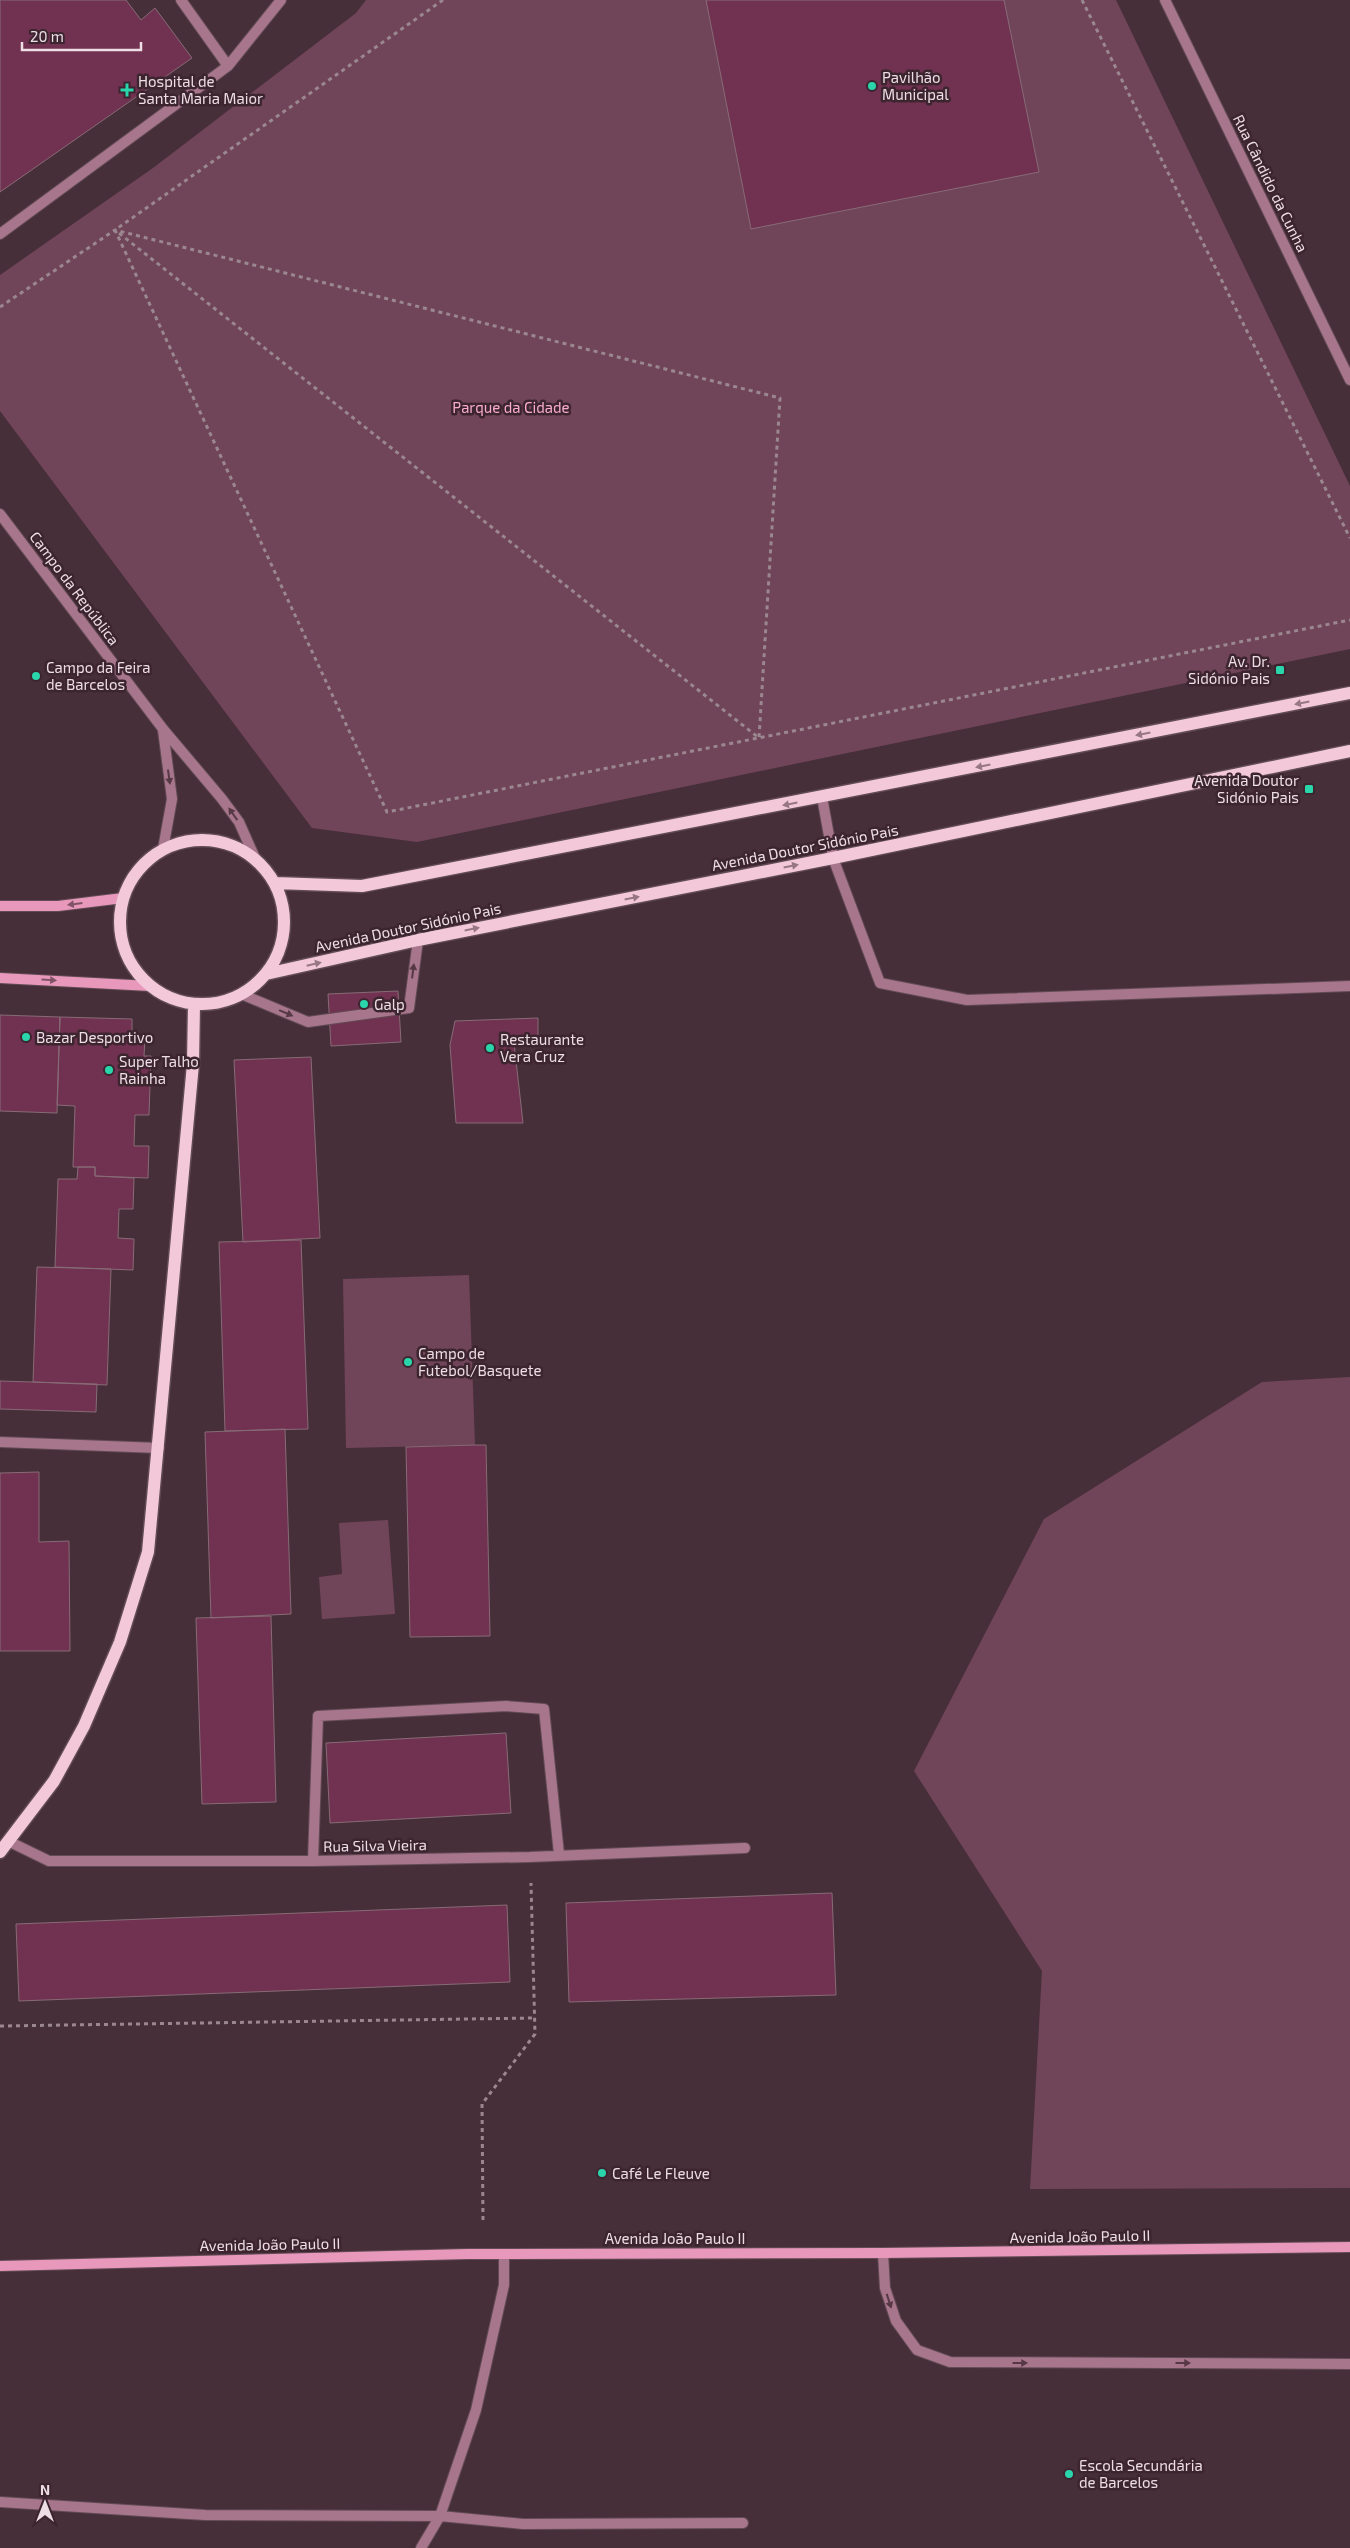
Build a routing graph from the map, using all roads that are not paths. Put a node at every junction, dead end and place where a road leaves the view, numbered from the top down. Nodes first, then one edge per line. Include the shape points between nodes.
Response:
1 (181, 0) edge
2 (281, 0) edge
3 (1165, 0) edge
4 (228, 66) junction
5 (0, 234) edge
6 (1350, 380) edge
7 (0, 514) edge
8 (1350, 693) edge
9 (163, 729) junction
10 (1350, 751) edge
11 (822, 797) junction
12 (163, 849) junction
13 (255, 858) junction
14 (833, 858) junction
15 (276, 883) junction
16 (124, 898) junction
17 (0, 906) edge
18 (418, 940) junction
19 (266, 974) junction
20 (0, 978) edge
21 (150, 986) junction
22 (1350, 986) edge
23 (241, 994) junction
24 (194, 1004) junction
25 (0, 1442) edge
26 (159, 1448) junction
27 (10, 1842) junction
28 (745, 1848) dead end
29 (0, 1852) edge
30 (559, 1854) junction
31 (313, 1861) junction
32 (1350, 2247) edge
33 (883, 2253) junction
34 (504, 2254) junction
35 (0, 2266) edge
36 (1350, 2364) edge
37 (0, 2502) edge
38 (440, 2516) junction
39 (743, 2523) dead end
40 (421, 2548) edge

1 - 4 street
2 - 4 street
3 - 6 street, Rua Cândido da Cunha
4 - 5 street
7 - 9 street, Campo da República
8 -> 11 main road
9 -> 12 street, Campo da República via 172,798
13 -> 9 street, Campo da República via 239,822 222,798
10 - 14 main road, Avenida Doutor Sidónio Pais
11 - 14 street
11 -> 15 main road via 362,886
12 - 13 main road via 186,841 210,840 234,846
12 - 16 main road via 146,861 132,878
13 - 15 main road
18 -> 14 main road, Avenida Doutor Sidónio Pais
14 - 22 street via 880,983 967,1000
15 - 19 main road via 283,906 285,930 279,953
16 -> 17 street via 58,906
16 - 21 main road via 120,922 124,945 134,968
19 -> 18 main road, Avenida Doutor Sidónio Pais
23 -> 18 street via 308,1022 409,1008
19 - 23 main road
20 -> 21 street
21 - 24 main road via 171,998
23 - 24 main road via 218,1002
24 - 26 main road via 194,1064
25 - 26 street
26 - 27 main road via 148,1552 120,1642 84,1726 54,1781
27 - 29 main road
27 - 31 street, Rua Silva Vieira via 49,1861
28 - 30 street, Rua Silva Vieira
30 - 31 street, Rua Silva Vieira
30 - 31 street via 544,1709 506,1706 318,1716
32 - 33 street, Avenida João Paulo II
33 - 34 street, Avenida João Paulo II
33 -> 36 street via 885,2288 896,2321 917,2350 950,2362
34 - 35 street, Avenida João Paulo II
34 - 38 street via 504,2285 476,2410
37 - 38 street via 205,2515
38 - 39 street via 523,2524
38 - 40 street

